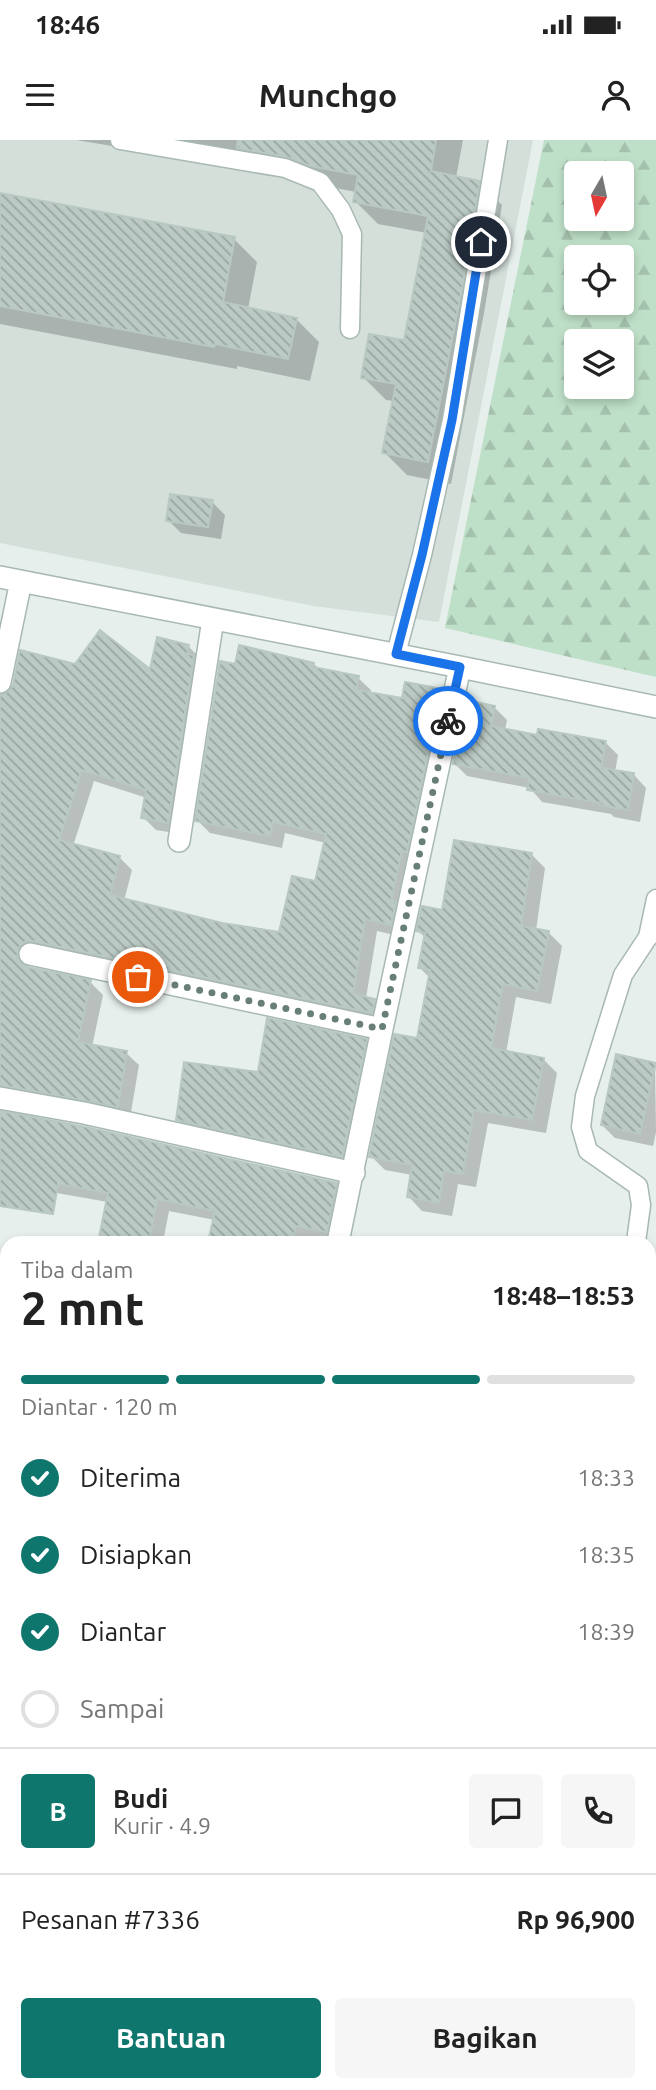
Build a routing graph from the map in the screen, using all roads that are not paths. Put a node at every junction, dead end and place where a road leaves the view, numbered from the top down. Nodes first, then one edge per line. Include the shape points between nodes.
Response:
1 (120, 140) edge
2 (498, 140) edge
3 (350, 329) dead end
4 (0, 577) edge
5 (21, 582) junction
6 (214, 619) junction
7 (396, 654) junction
8 (460, 667) junction
9 (0, 682) edge
10 (656, 707) edge
11 (179, 841) dead end
12 (656, 899) edge
13 (652, 934) edge
14 (30, 954) dead end
15 (382, 1029) junction
16 (0, 1098) edge
17 (354, 1173) junction
18 (339, 1236) edge
19 (637, 1236) edge

1 - 3 lane via 285,168 320,182 352,234
2 - 7 lane via 452,420
4 - 5 street
5 - 6 street
5 - 9 street
6 - 7 street
6 - 11 street
7 - 8 street
8 - 10 street
8 - 15 street
12 - 13 lane
13 - 19 lane via 623,975 580,1126 588,1151 638,1186
14 - 15 street
15 - 17 street
16 - 17 street
17 - 18 street

